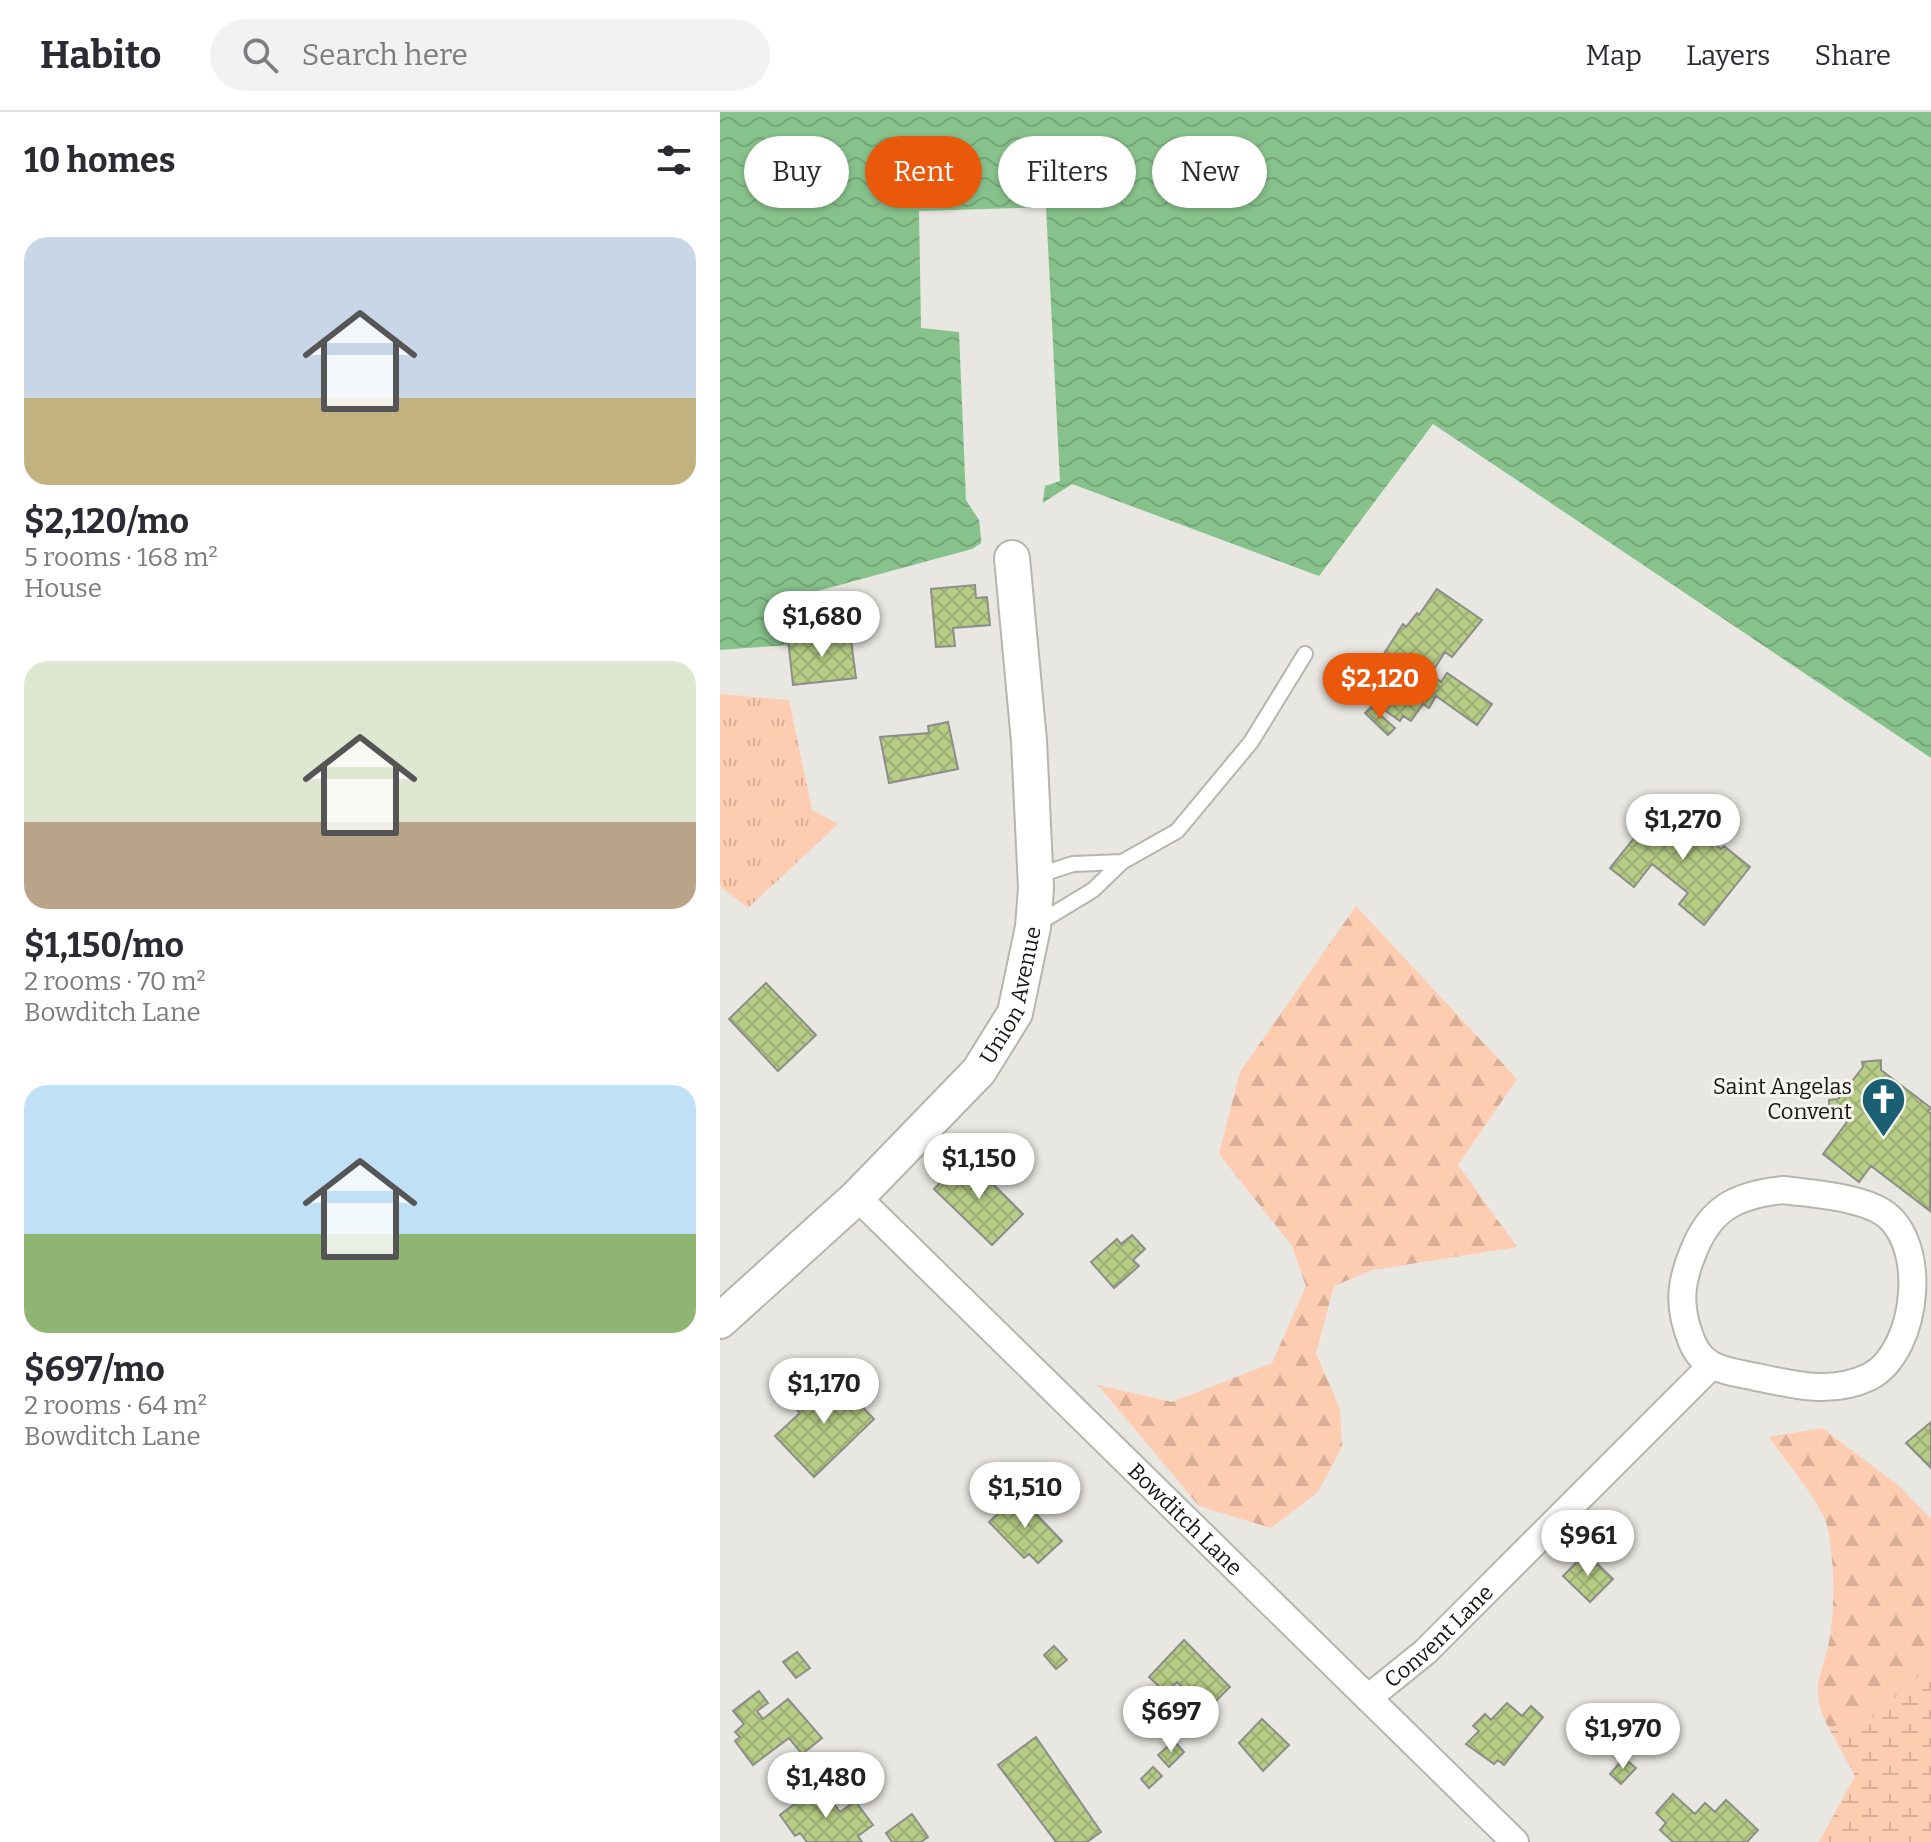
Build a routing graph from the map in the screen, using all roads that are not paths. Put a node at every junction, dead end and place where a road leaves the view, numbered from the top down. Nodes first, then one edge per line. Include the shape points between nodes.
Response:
1 (1012, 558) dead end
2 (1305, 654) dead end
3 (1122, 862) junction
4 (1035, 877) junction
5 (1033, 927) junction
6 (857, 1197) junction
7 (720, 1321) edge
8 (1710, 1367) junction
9 (1368, 1698) junction
10 (1515, 1842) edge

1 - 4 street, Union Avenue
2 - 3 lane via 1251,742 1177,831
3 - 4 lane via 1073,864
3 - 5 lane via 1093,890
4 - 5 street, Union Avenue
5 - 6 street, Union Avenue via 1015,1013 979,1071
6 - 7 street, Union Avenue
6 - 9 street, Bowditch Lane
8 - 8 street via 1831,1389 1870,1376 1905,1334 1912,1306 1910,1259 1900,1229 1879,1210 1838,1197 1783,1190 1754,1193 1721,1209 1702,1228 1681,1282 1681,1317 1697,1354
8 - 9 street, Convent Lane via 1425,1652
9 - 10 street, Bowditch Lane

